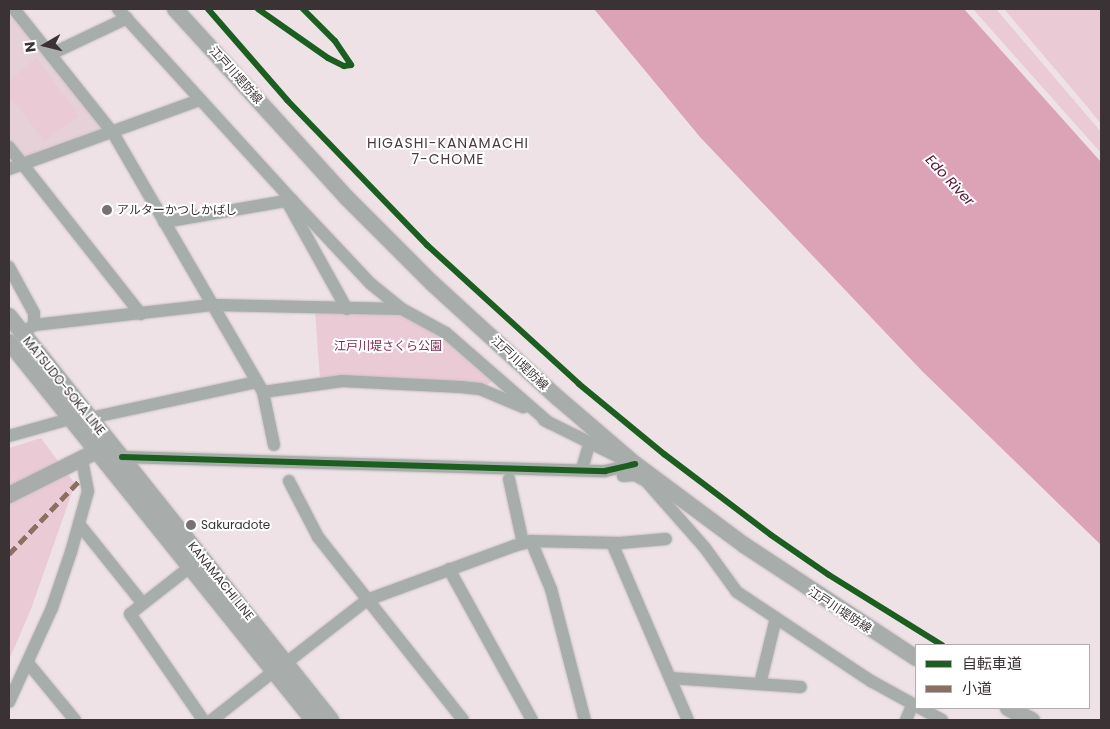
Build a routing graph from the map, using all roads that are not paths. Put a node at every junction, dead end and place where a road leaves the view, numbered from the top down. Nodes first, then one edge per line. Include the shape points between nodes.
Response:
1 (14, 9) edge
2 (175, 9) edge
3 (122, 14) edge
4 (51, 54) junction
5 (200, 100) junction
6 (113, 133) junction
7 (9, 147) edge
8 (22, 164) junction
9 (9, 169) edge
10 (289, 201) junction
11 (164, 222) junction
12 (9, 267) edge
13 (212, 305) junction
14 (347, 309) junction
15 (402, 309) junction
16 (141, 314) junction
17 (9, 316) edge
18 (22, 333) edge
19 (260, 387) junction
20 (90, 418) junction
21 (70, 419) junction
22 (549, 423) junction
23 (9, 436) edge
24 (274, 445) dead end
25 (589, 445) junction
26 (104, 448) junction
27 (122, 457) junction
28 (82, 461) junction
29 (635, 464) junction
30 (582, 469) junction
31 (623, 476) dead end
32 (509, 479) dead end
33 (289, 481) dead end
34 (9, 494) edge
35 (79, 524) junction
36 (666, 539) dead end
37 (527, 542) junction
38 (612, 543) junction
39 (190, 567) junction
40 (449, 569) junction
41 (367, 600) junction
42 (142, 604) junction
43 (776, 618) junction
44 (915, 657) edge
45 (28, 663) junction
46 (280, 667) junction
47 (670, 678) junction
48 (760, 684) junction
49 (801, 687) dead end
50 (9, 702) edge
51 (912, 706) junction
52 (915, 707) edge
53 (918, 709) edge
54 (1010, 709) edge
55 (75, 720) edge
56 (203, 720) edge
57 (212, 720) edge
58 (313, 720) edge
59 (331, 720) edge
60 (463, 720) edge
61 (532, 720) edge
62 (584, 720) edge
63 (688, 720) edge
64 (906, 720) edge
65 (942, 720) edge
66 (1032, 720) edge

1 - 4 street
2 - 29 main road, 江戸川堤防線 via 380,232 558,398
3 - 4 street
3 - 5 street
4 - 6 street
5 - 6 street
5 - 10 street
6 - 8 street
6 - 11 street
7 - 8 street
8 - 9 street
8 - 16 street
10 - 11 street
10 - 14 street
10 - 15 street via 371,284
11 - 13 street
12 - 18 street via 34,313
13 - 14 street
13 - 16 street
13 - 19 street
14 - 15 street
15 - 22 street via 446,333
16 - 18 street
17 - 18 main road, MATSUDO-SOKA LINE
18 - 20 main road, MATSUDO-SOKA LINE
18 - 21 main road, MATSUDO-SOKA LINE
19 - 20 street
19 - 22 street via 342,381 480,389 512,400
19 - 24 street
20 - 26 main road, MATSUDO-SOKA LINE
21 - 23 street
21 - 26 main road, MATSUDO-SOKA LINE
22 - 25 street
25 - 29 street
25 - 30 street
26 - 27 main road, KANAMACHI LINE
26 - 28 main road, MATSUDO-SOKA LINE
26 - 39 main road, KANAMACHI LINE
27 - 30 street
27 - 46 main road, KANAMACHI LINE
28 - 34 main road, MATSUDO-SOKA LINE
28 - 35 street via 88,485
29 - 30 street via 610,470
29 - 44 main road, 江戸川堤防線 via 786,574
31 - 43 street via 635,475 646,481 705,548 737,592
32 - 37 street
33 - 41 street via 318,537
35 - 42 street
35 - 45 street via 52,608
36 - 38 street
37 - 38 street
37 - 40 street
37 - 62 street via 551,589
38 - 47 street
39 - 42 street
39 - 46 main road, KANAMACHI LINE
40 - 41 street
40 - 61 street
41 - 46 street
41 - 60 street
42 - 56 street via 130,614
43 - 48 street
43 - 51 street
45 - 50 street
45 - 55 street
46 - 57 street
46 - 58 main road, KANAMACHI LINE
46 - 59 main road, KANAMACHI LINE
47 - 48 street
47 - 63 street
48 - 49 street
51 - 52 street
51 - 64 street
53 - 65 street
54 - 66 main road

